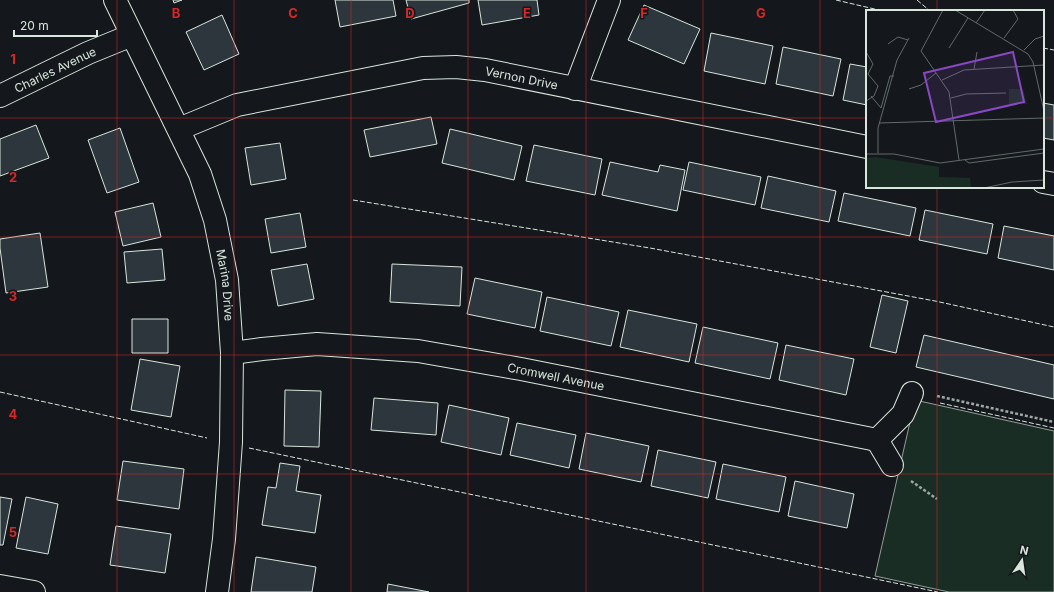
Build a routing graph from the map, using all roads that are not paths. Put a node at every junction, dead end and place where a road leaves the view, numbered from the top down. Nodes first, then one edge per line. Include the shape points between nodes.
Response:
1 (115, 0) edge
2 (609, 0) edge
3 (132, 35) junction
4 (575, 89) junction
5 (0, 96) edge
6 (179, 129) junction
7 (866, 147) edge
8 (1044, 182) edge
9 (1054, 184) edge
10 (232, 353) junction
11 (912, 393) road end
12 (877, 440) junction
13 (892, 465) road end
14 (0, 586) edge
15 (34, 592) edge
16 (216, 592) edge

1 - 3 street, Marina Drive
2 - 4 street
3 - 5 street, Charles Avenue via 88,53
3 - 6 street, Marina Drive
4 - 6 street, Vernon Drive via 484,70 456,67 423,68 238,105
4 - 7 street, Vernon Drive
6 - 10 street, Marina Drive via 200,174 215,220 227,280
8 - 9 street
10 - 12 street, Cromwell Avenue via 317,344 418,351
10 - 16 street, Marina Drive via 231,442 224,539
11 - 12 street via 903,414
12 - 13 street
14 - 15 street

